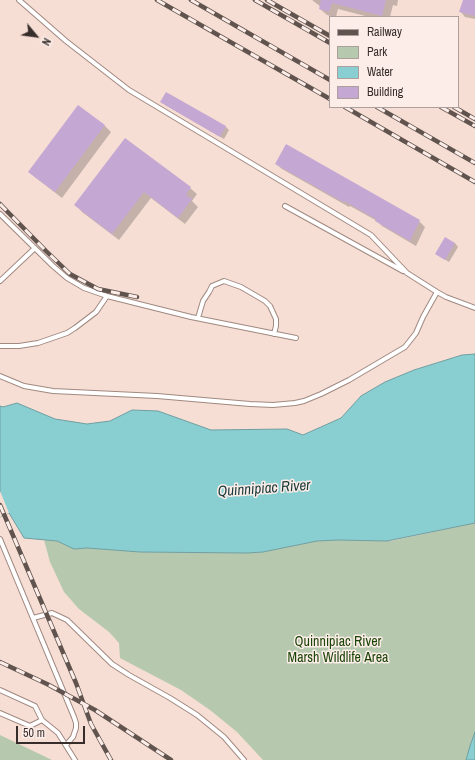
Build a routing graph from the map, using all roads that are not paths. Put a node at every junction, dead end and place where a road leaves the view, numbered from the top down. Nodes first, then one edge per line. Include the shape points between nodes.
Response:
1 (19, 0) edge
2 (285, 206) dead end
3 (0, 214) edge
4 (35, 248) junction
5 (407, 273) junction
6 (0, 281) edge
7 (437, 292) junction
8 (106, 296) junction
9 (475, 308) edge
10 (198, 318) junction
11 (274, 334) junction
12 (296, 338) dead end
13 (0, 346) edge
14 (0, 376) edge
15 (0, 539) edge
16 (32, 618) junction
17 (0, 690) edge
18 (0, 713) edge
19 (42, 720) junction
20 (66, 745) junction
21 (75, 760) edge
22 (244, 760) edge

1 - 5 lane via 129,90 371,235
2 - 5 lane
3 - 4 lane
4 - 6 lane
4 - 8 lane via 74,283
5 - 7 lane
7 - 9 lane
7 - 14 lane via 416,333 405,348 321,394 295,403 250,404 53,391 24,386
8 - 10 lane
8 - 13 lane via 96,312 67,333 38,343
10 - 11 lane
10 - 11 lane via 203,301 212,286 224,282 241,287 265,300 276,319
11 - 12 lane
15 - 16 lane
16 - 20 lane via 76,723 73,737
16 - 22 lane via 52,613 67,620 112,664 197,715 224,737
17 - 19 lane via 35,706
18 - 19 lane via 30,726
19 - 20 lane via 58,733
20 - 21 lane

